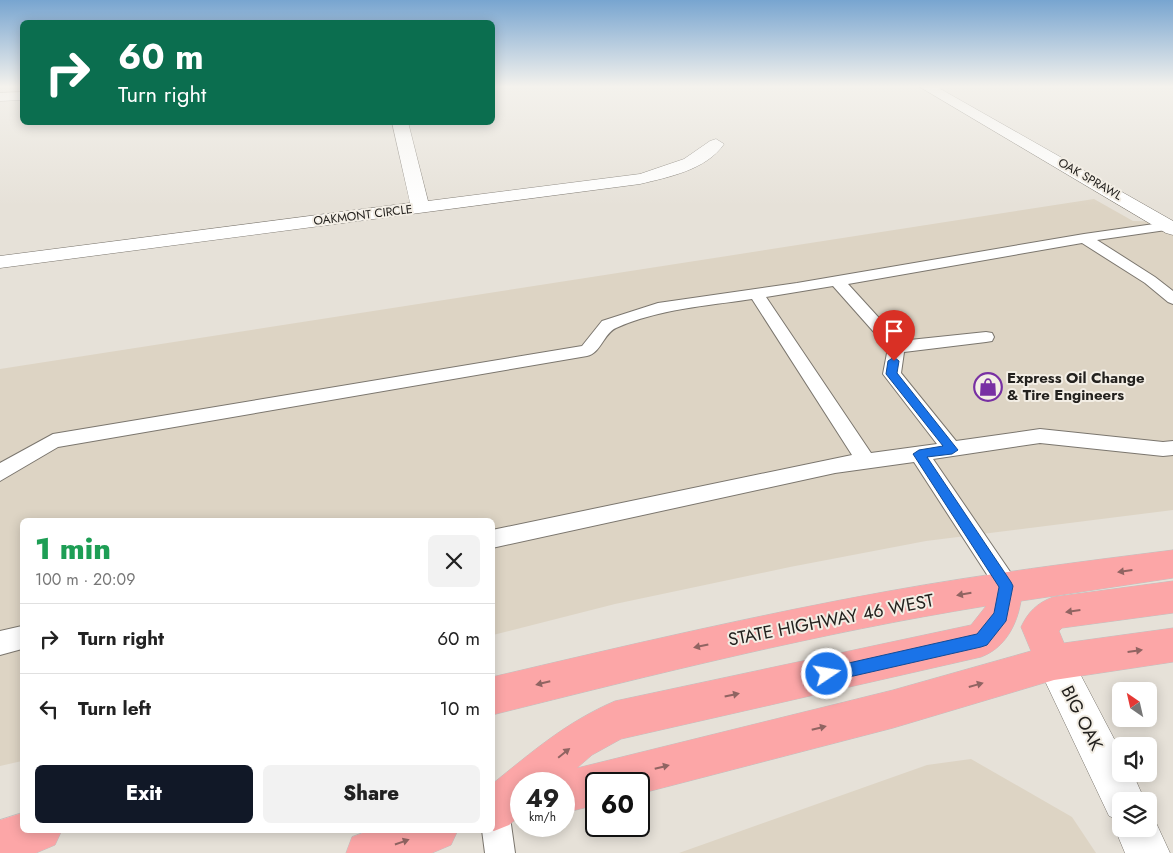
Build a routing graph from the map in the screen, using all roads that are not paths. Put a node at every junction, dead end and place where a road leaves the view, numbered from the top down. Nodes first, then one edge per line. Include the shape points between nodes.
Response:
1 (401, 127) edge
2 (998, 127) edge
3 (716, 144) dead end
4 (420, 208) junction
5 (1171, 228) edge
6 (1084, 238) junction
7 (0, 262) edge
8 (837, 281) junction
9 (756, 294) junction
10 (1173, 299) edge
11 (986, 337) dead end
12 (896, 347) junction
13 (1173, 448) edge
14 (952, 450) junction
15 (919, 454) junction
16 (866, 461) junction
17 (0, 473) edge
18 (495, 538) edge
19 (1173, 564) edge
20 (1006, 586) junction
21 (1173, 597) edge
22 (20, 638) edge
23 (0, 643) edge
24 (1173, 645) edge
25 (1054, 662) junction
26 (495, 695) edge
27 (541, 772) edge
28 (645, 772) edge
29 (1119, 792) edge
30 (507, 803) edge
31 (30, 833) edge
32 (427, 833) edge
33 (1141, 837) edge
34 (0, 842) edge
35 (368, 853) edge
36 (500, 853) edge
37 (1148, 853) edge

1 - 4 street
2 - 5 street, OAK SPRAWL
3 - 4 street, OAKMONT CIRCLE via 703,157 686,166 640,179
4 - 7 street, OAKMONT CIRCLE
5 - 6 lane
6 - 8 lane
6 - 10 lane via 1150,280
8 - 9 lane
8 - 12 lane
9 - 16 lane
9 - 17 lane via 658,308 616,322 608,325 587,351 53,441
11 - 12 lane
12 - 14 lane via 892,374
13 - 14 lane via 1040,436
14 - 15 lane
15 - 16 lane
15 - 20 lane
16 - 18 lane
19 -> 20 main road, STATE HIGHWAY 46 WEST
20 -> 26 main road, STATE HIGHWAY 46 WEST via 672,652
27 -> 20 main road via 578,741 615,721 981,640 1001,616
21 -> 25 main road via 1053,613 1039,626
22 - 23 lane
25 -> 24 main road
28 -> 25 main road via 894,709
25 - 29 street, BIG OAK
30 - 36 lane
31 - 34 main road
35 -> 32 main road
33 - 37 street

